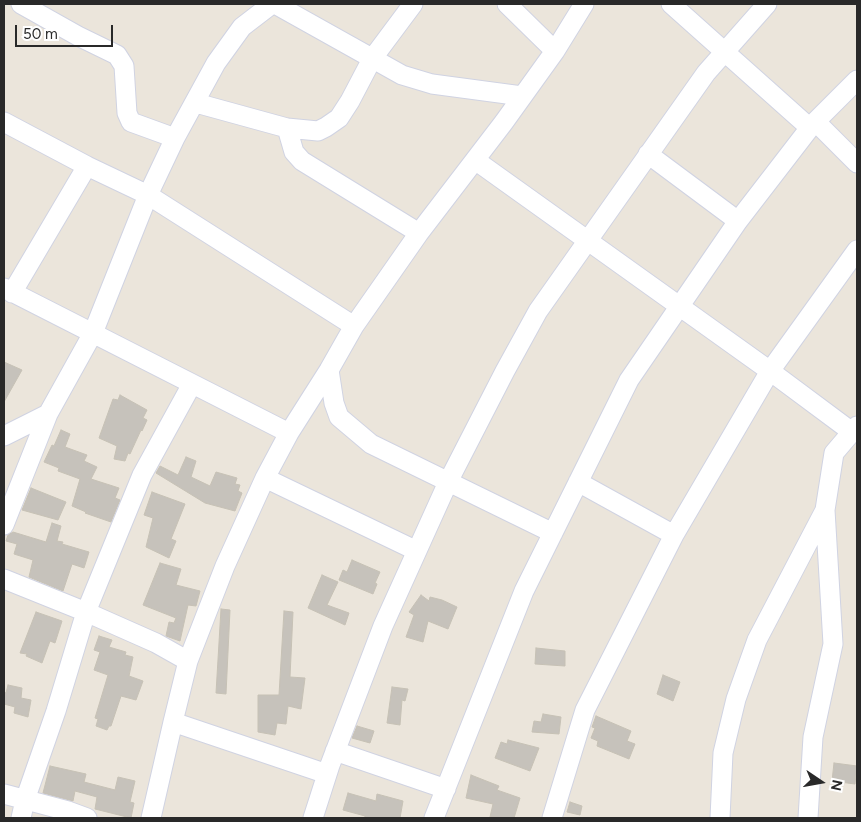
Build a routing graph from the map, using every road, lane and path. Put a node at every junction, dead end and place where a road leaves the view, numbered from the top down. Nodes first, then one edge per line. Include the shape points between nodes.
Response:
1 (21, 4) edge
2 (274, 4) edge
3 (414, 4) edge
4 (507, 4) edge
5 (584, 4) edge
6 (671, 4) edge
7 (767, 4) edge
8 (554, 51) junction
9 (725, 52) junction
10 (372, 59) junction
11 (857, 80) edge
12 (522, 96) junction
13 (196, 103) junction
14 (4, 122) edge
15 (813, 125) junction
16 (287, 128) junction
17 (174, 138) junction
18 (648, 154) junction
19 (475, 160) junction
20 (857, 163) edge
21 (87, 166) junction
22 (148, 195) junction
23 (738, 221) junction
24 (419, 233) junction
25 (588, 240) junction
26 (857, 250) edge
27 (8, 290) edge
28 (680, 306) junction
29 (354, 326) junction
30 (93, 333) junction
31 (329, 370) junction
32 (770, 371) junction
33 (192, 384) junction
34 (48, 414) junction
35 (855, 429) edge
36 (289, 433) junction
37 (4, 436) edge
38 (265, 478) junction
39 (449, 482) junction
40 (578, 482) junction
41 (825, 510) junction
42 (4, 525) edge
43 (553, 533) junction
44 (674, 535) junction
45 (417, 551) junction
46 (4, 579) edge
47 (86, 612) junction
48 (188, 661) junction
49 (173, 722) junction
50 (336, 751) junction
51 (327, 774) junction
52 (446, 789) junction
53 (4, 794) edge
54 (23, 809) edge
55 (87, 818) edge
56 (152, 818) edge
57 (313, 818) edge
58 (434, 818) edge
59 (552, 818) edge
60 (720, 818) edge
61 (808, 818) edge

1 - 17 street via 117,55 124,66 127,113 132,122
2 - 10 street
2 - 13 street via 242,27 216,64
3 - 10 street
4 - 8 street
5 - 8 street
6 - 9 street
7 - 9 street
8 - 12 street
9 - 15 street
9 - 18 street via 706,73
10 - 12 street via 402,75 432,84
10 - 16 street via 339,118 318,131
11 - 15 street
12 - 19 street
13 - 16 street
13 - 17 street
14 - 21 street
15 - 20 street
15 - 23 street
16 - 24 street via 294,152 302,161
17 - 22 street
18 - 23 street
18 - 25 street
19 - 24 street
19 - 25 street
21 - 22 street
21 - 27 street
22 - 29 street
22 - 30 street
23 - 28 street
24 - 29 street
25 - 28 street
25 - 39 street via 538,310
26 - 32 street
27 - 30 street
28 - 32 street
28 - 40 street via 629,380
29 - 31 street
30 - 33 street
30 - 34 street
31 - 36 street
31 - 39 street via 339,417 371,444
32 - 35 street
32 - 44 street
33 - 36 street
33 - 47 street via 142,475
34 - 37 street
34 - 42 street
35 - 41 street via 834,453
36 - 38 street
38 - 45 street
38 - 48 street via 225,566
39 - 43 street
39 - 45 street
40 - 43 street
40 - 44 street
41 - 60 street via 757,640 736,698 723,753
41 - 61 street via 833,644 813,737
43 - 52 street via 524,591
44 - 59 street via 585,710
45 - 50 street via 383,626
46 - 47 street
47 - 48 street
47 - 54 street
48 - 49 street
49 - 51 street
49 - 56 street
50 - 51 street
50 - 52 street
51 - 57 street
52 - 58 street
53 - 54 street
54 - 55 street via 68,811

